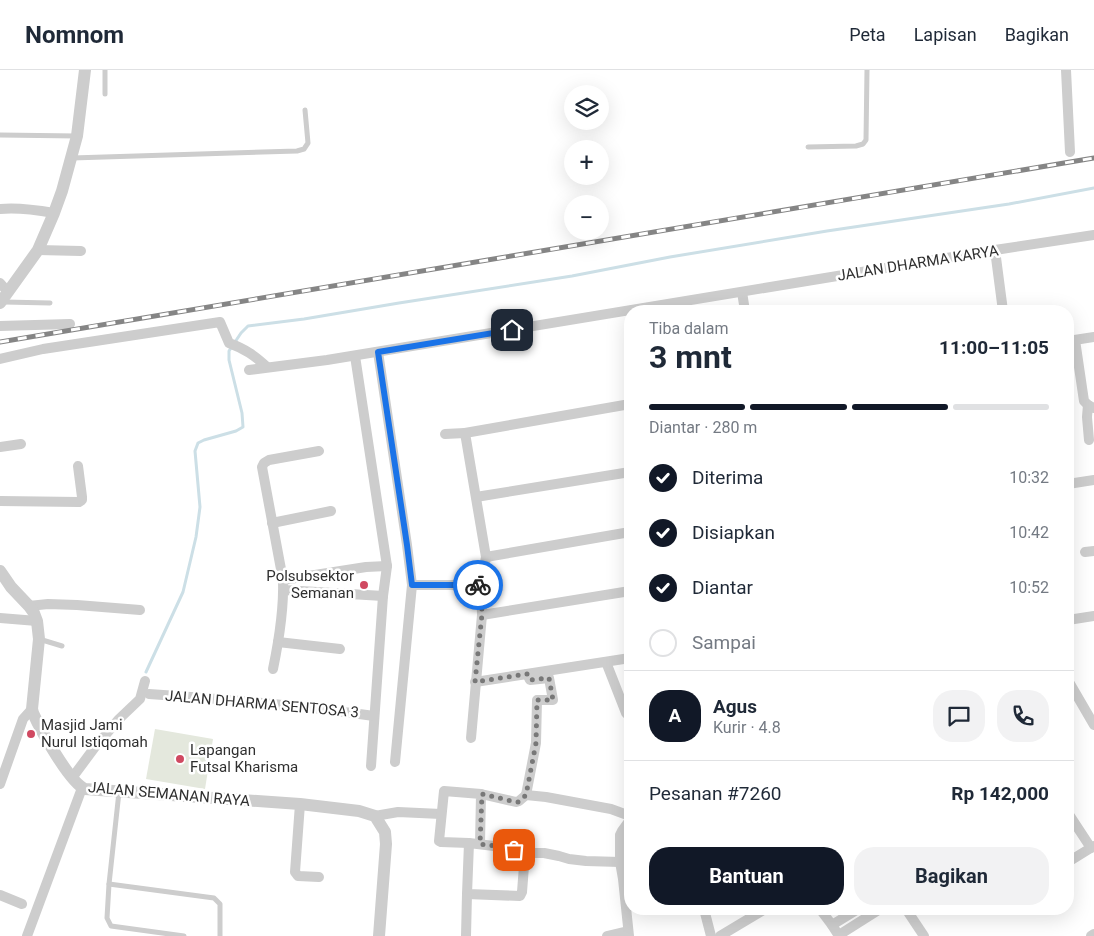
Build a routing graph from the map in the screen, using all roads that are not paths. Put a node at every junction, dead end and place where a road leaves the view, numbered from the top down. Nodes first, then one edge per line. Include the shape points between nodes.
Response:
1 (85, 70) edge
2 (105, 70) edge
3 (867, 70) edge
4 (1066, 70) edge
5 (105, 94) dead end
6 (306, 110) dead end
7 (0, 135) edge
8 (77, 136) junction
9 (808, 147) dead end
10 (1070, 152) dead end
11 (71, 158) junction
12 (0, 209) edge
13 (54, 214) junction
14 (1094, 235) edge
15 (38, 250) junction
16 (995, 250) junction
17 (81, 252) dead end
18 (4, 287) edge
19 (742, 292) junction
20 (0, 303) edge
21 (50, 303) dead end
22 (663, 305) edge
23 (744, 305) edge
24 (1002, 305) edge
25 (624, 311) edge
26 (70, 324) dead end
27 (0, 326) edge
28 (1094, 337) edge
29 (1074, 340) edge
30 (378, 352) junction
31 (1074, 354) edge
32 (355, 356) junction
33 (0, 359) edge
34 (267, 367) junction
35 (249, 370) dead end
36 (624, 405) edge
37 (1091, 407) edge
38 (466, 433) junction
39 (445, 434) dead end
40 (1089, 440) dead end
41 (21, 444) dead end
42 (0, 447) edge
43 (318, 451) dead end
44 (78, 466) dead end
45 (624, 473) edge
46 (1094, 480) edge
47 (1074, 483) edge
48 (476, 497) junction
49 (0, 501) edge
50 (331, 511) dead end
51 (272, 523) junction
52 (624, 533) edge
53 (486, 557) junction
54 (387, 566) junction
55 (0, 572) edge
56 (284, 585) junction
57 (412, 585) junction
58 (481, 585) junction
59 (624, 592) edge
60 (383, 596) junction
61 (30, 606) junction
62 (140, 610) dead end
63 (482, 614) junction
64 (1094, 616) edge
65 (0, 618) edge
66 (1074, 619) edge
67 (37, 621) junction
68 (38, 639) junction
69 (278, 642) junction
70 (62, 646) dead end
71 (340, 649) dead end
72 (624, 659) edge
73 (606, 662) junction
74 (273, 669) dead end
75 (527, 674) junction
76 (145, 681) dead end
77 (475, 682) junction
78 (1074, 690) edge
79 (149, 694) dead end
80 (624, 709) edge
81 (32, 710) junction
82 (374, 716) junction
83 (1094, 725) edge
84 (471, 738) dead end
85 (395, 762) dead end
86 (371, 766) dead end
87 (72, 778) junction
88 (0, 784) edge
89 (82, 788) junction
90 (119, 791) junction
91 (482, 794) junction
92 (526, 795) junction
93 (300, 804) junction
94 (441, 814) junction
95 (624, 814) edge
96 (375, 816) junction
97 (1074, 822) edge
98 (624, 828) edge
99 (469, 843) junction
100 (480, 844) junction
101 (1092, 847) edge
102 (525, 853) junction
103 (1074, 858) edge
104 (620, 862) junction
105 (624, 871) edge
106 (319, 877) dead end
107 (109, 884) junction
108 (466, 894) junction
109 (0, 895) edge
110 (22, 904) dead end
111 (628, 915) edge
112 (706, 915) edge
113 (755, 915) edge
114 (824, 915) edge
115 (852, 915) edge
116 (869, 915) edge
117 (910, 915) edge
118 (835, 933) edge
119 (628, 934) edge
120 (26, 936) edge
121 (184, 936) edge
122 (220, 936) edge
123 (379, 936) edge
124 (466, 936) edge
125 (607, 936) edge
126 (712, 936) edge
127 (720, 936) edge
128 (924, 936) edge

1 - 8 street
2 - 5 lane
3 - 9 lane via 866,140 863,144
4 - 10 street
6 - 11 lane via 308,143 297,151
7 - 8 lane
8 - 11 street
11 - 13 street
12 - 13 street
13 - 15 street
14 - 16 street, JALAN DHARMA KARYA
15 - 17 street
15 - 18 street
16 - 19 street, JALAN DHARMA KARYA
16 - 24 street
18 - 20 street
19 - 22 street, JALAN DHARMA KARYA
19 - 23 street
20 - 21 lane
25 - 30 street, JALAN DHARMA KARYA
26 - 27 street
28 - 29 street
30 - 32 street, JALAN DHARMA KARYA
30 - 57 street
31 - 37 street via 1084,401
32 - 34 street, JALAN DHARMA KARYA
32 - 54 street
33 - 34 street via 43,349 220,322 232,344 254,355
34 - 35 street, JALAN DHARMA KARYA
36 - 38 street
37 - 40 street via 1087,417
38 - 39 street
38 - 48 street
41 - 42 street
43 - 51 street via 269,460 262,466
44 - 49 street via 82,497 79,502
45 - 48 street
46 - 47 street
48 - 53 street
50 - 51 street
51 - 56 street
52 - 53 street
53 - 58 street
54 - 56 street via 366,567
54 - 60 street
55 - 61 street
56 - 60 street
56 - 69 street
57 - 58 street
57 - 85 street
58 - 63 street
59 - 63 street
60 - 82 street
61 - 62 street via 76,605
61 - 67 street
63 - 77 street
64 - 66 street
65 - 67 street
67 - 68 street
68 - 70 lane
68 - 81 street
69 - 71 street
69 - 74 street
72 - 73 street
73 - 75 street
73 - 80 street
75 - 77 street
75 - 92 street via 530,680 549,678 553,700 537,700 536,743
76 - 87 street via 140,699 119,719
77 - 84 street
78 - 83 street
79 - 82 street, JALAN DHARMA SENTOSA 3
81 - 87 street, JALAN SEMANAN RAYA
81 - 88 street via 23,718
82 - 86 street
87 - 89 street, JALAN SEMANAN RAYA
89 - 90 street, JALAN SEMANAN RAYA
89 - 120 street
90 - 93 street, JALAN SEMANAN RAYA
90 - 107 lane
91 - 92 street via 516,802
91 - 94 street via 443,791
91 - 100 street
92 - 95 street
93 - 96 street, JALAN SEMANAN RAYA
93 - 106 street via 295,872 298,876
94 - 96 street via 398,812
94 - 99 street via 440,842
96 - 123 street via 385,832 386,844
97 - 101 street
98 - 104 street via 620,835
99 - 100 street
99 - 108 street
100 - 102 street
101 - 103 street
102 - 104 street
102 - 108 street via 520,896
104 - 105 street
107 - 121 lane via 107,918 112,926
107 - 122 lane via 214,898 220,904
108 - 124 street
109 - 110 street
111 - 119 street
112 - 126 street
113 - 127 street
114 - 118 street
115 - 118 street
116 - 118 street
117 - 128 street
119 - 125 street

